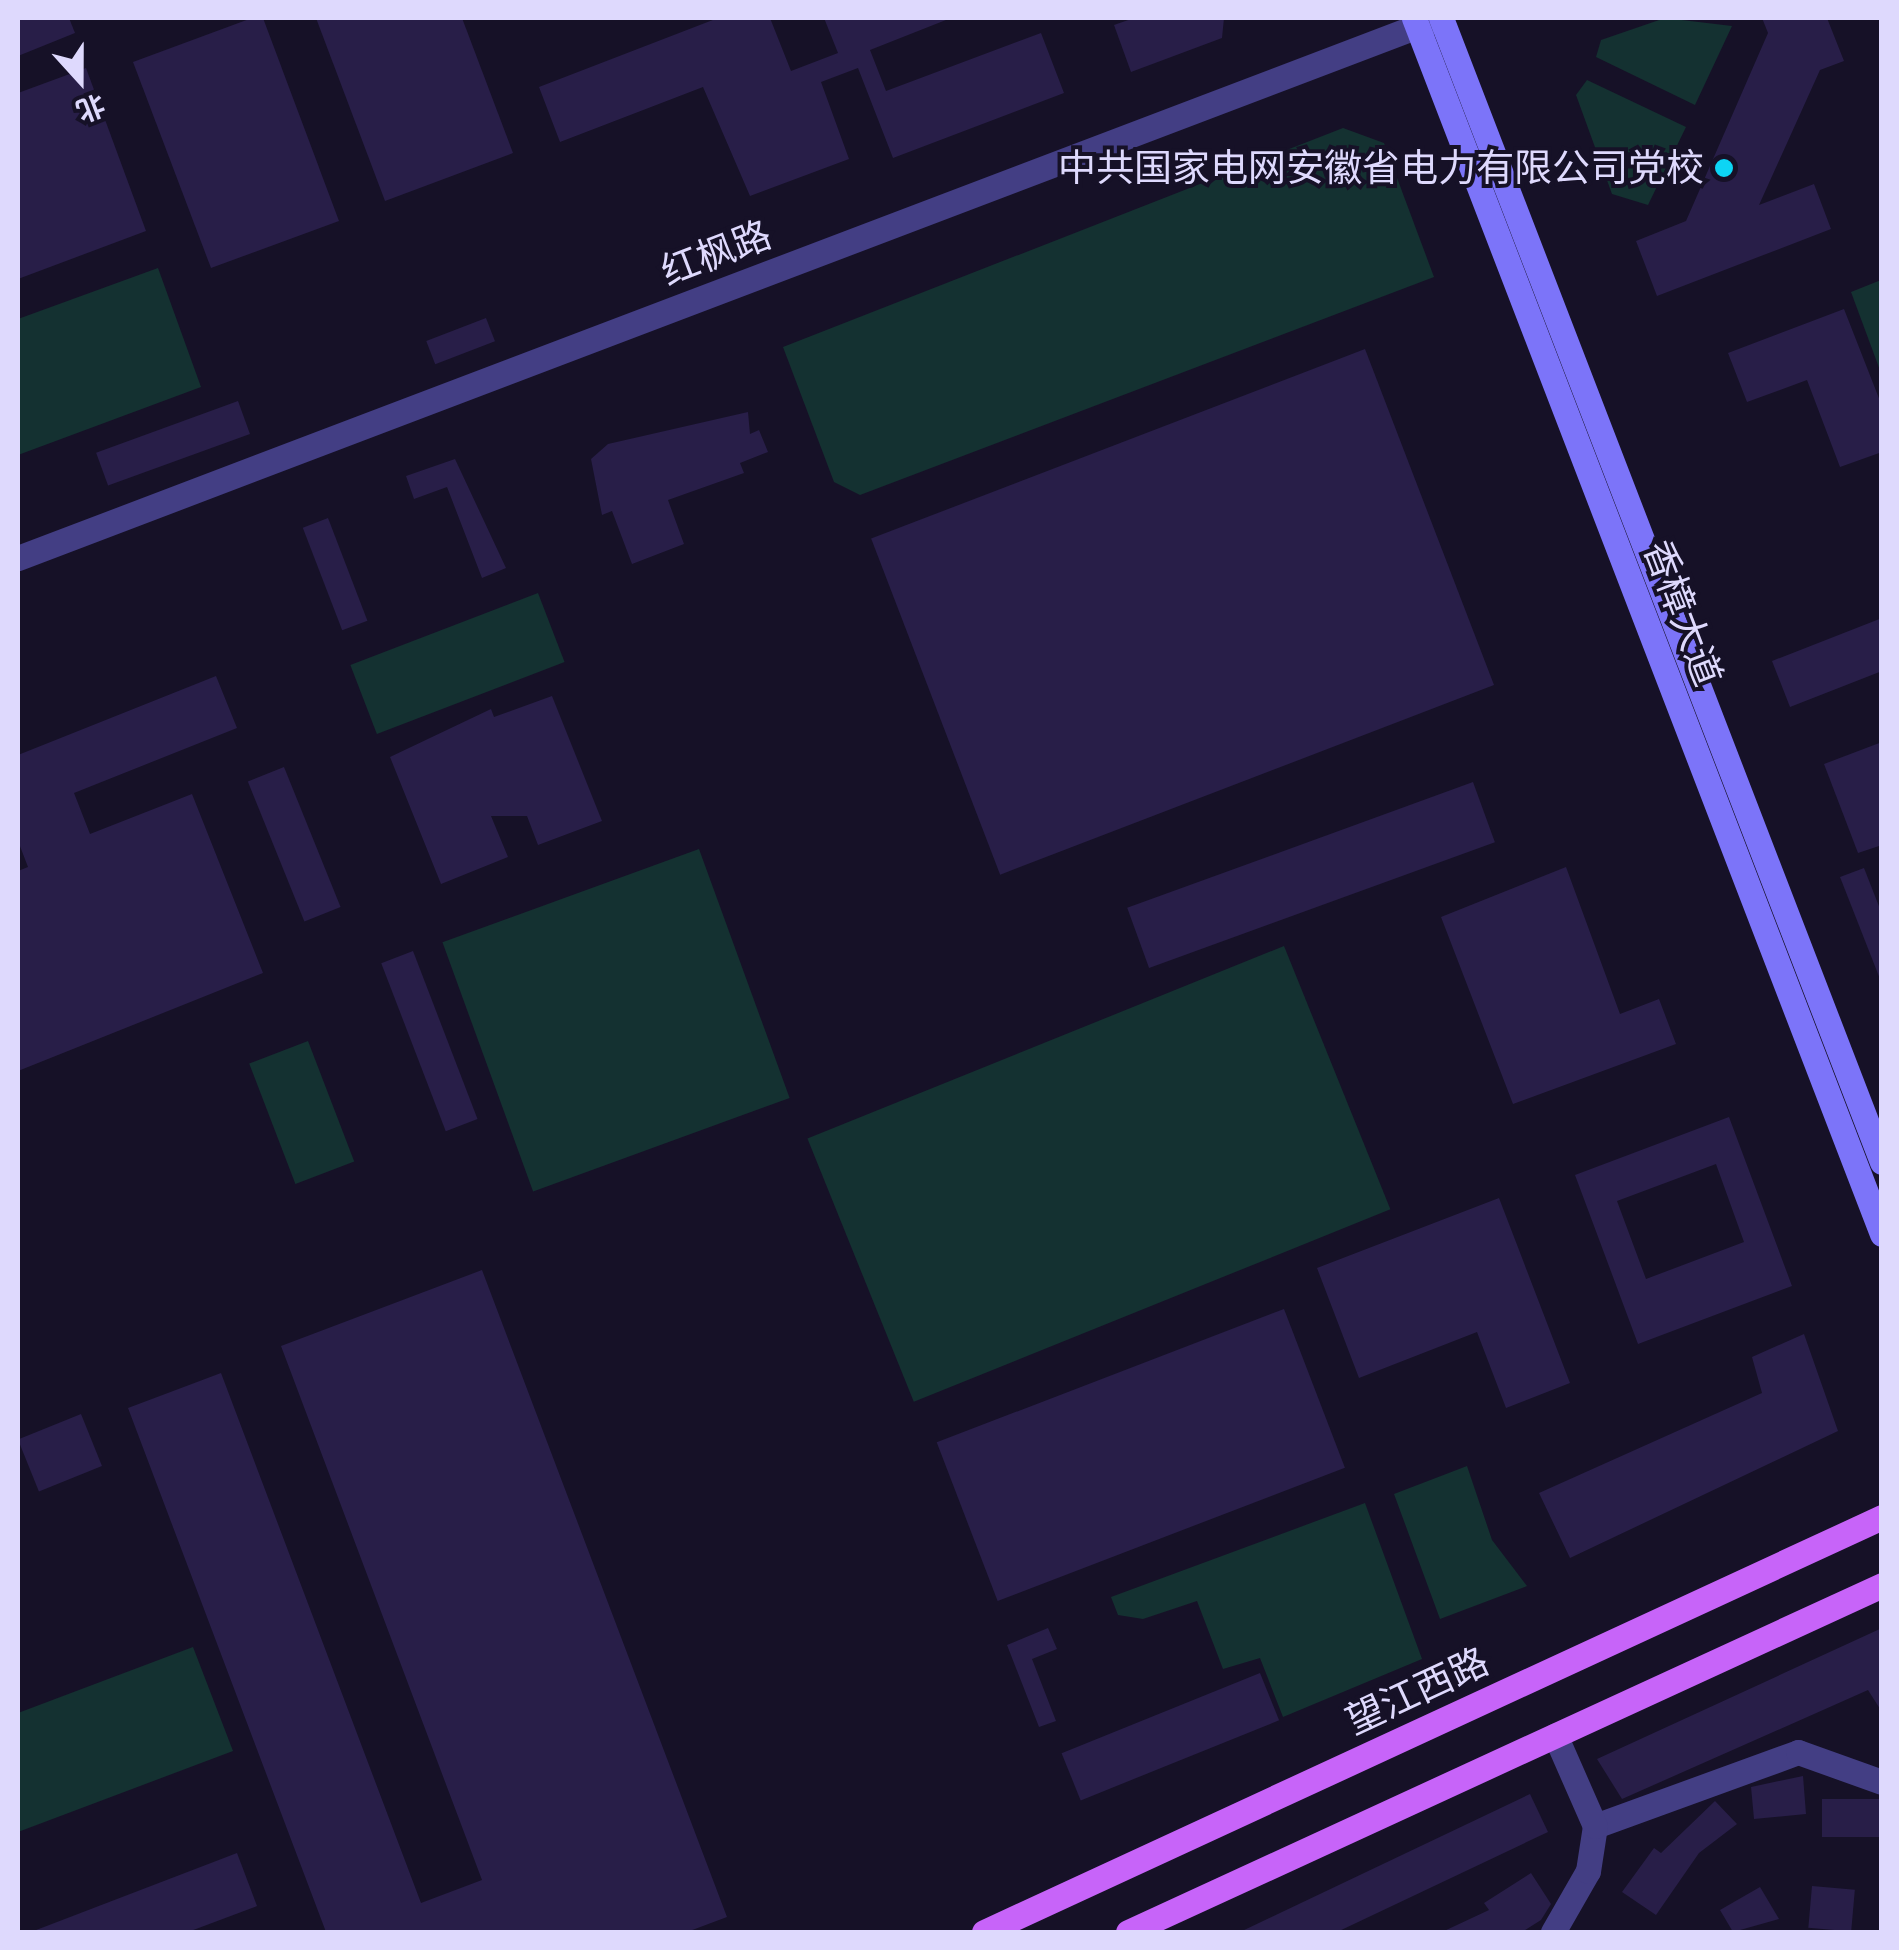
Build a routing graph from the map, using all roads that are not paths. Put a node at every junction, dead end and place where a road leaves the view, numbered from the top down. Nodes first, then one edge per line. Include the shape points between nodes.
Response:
1 (1428, 20) edge
2 (18, 558) edge
3 (1882, 1162) edge
4 (1882, 1234) edge
5 (1882, 1517) edge
6 (1882, 1585) edge
7 (1555, 1736) junction
8 (1882, 1782) edge
9 (1596, 1826) junction
10 (984, 1932) edge
11 (1128, 1932) edge
12 (1553, 1932) edge

1 - 2 street, 红枫路
1 - 3 main road, 香樟大道
1 - 4 main road, 香樟大道
5 - 10 main road, 望江西路
6 - 7 main road
7 - 9 street
7 - 11 main road
8 - 9 street via 1798,1752
9 - 12 street via 1588,1871

